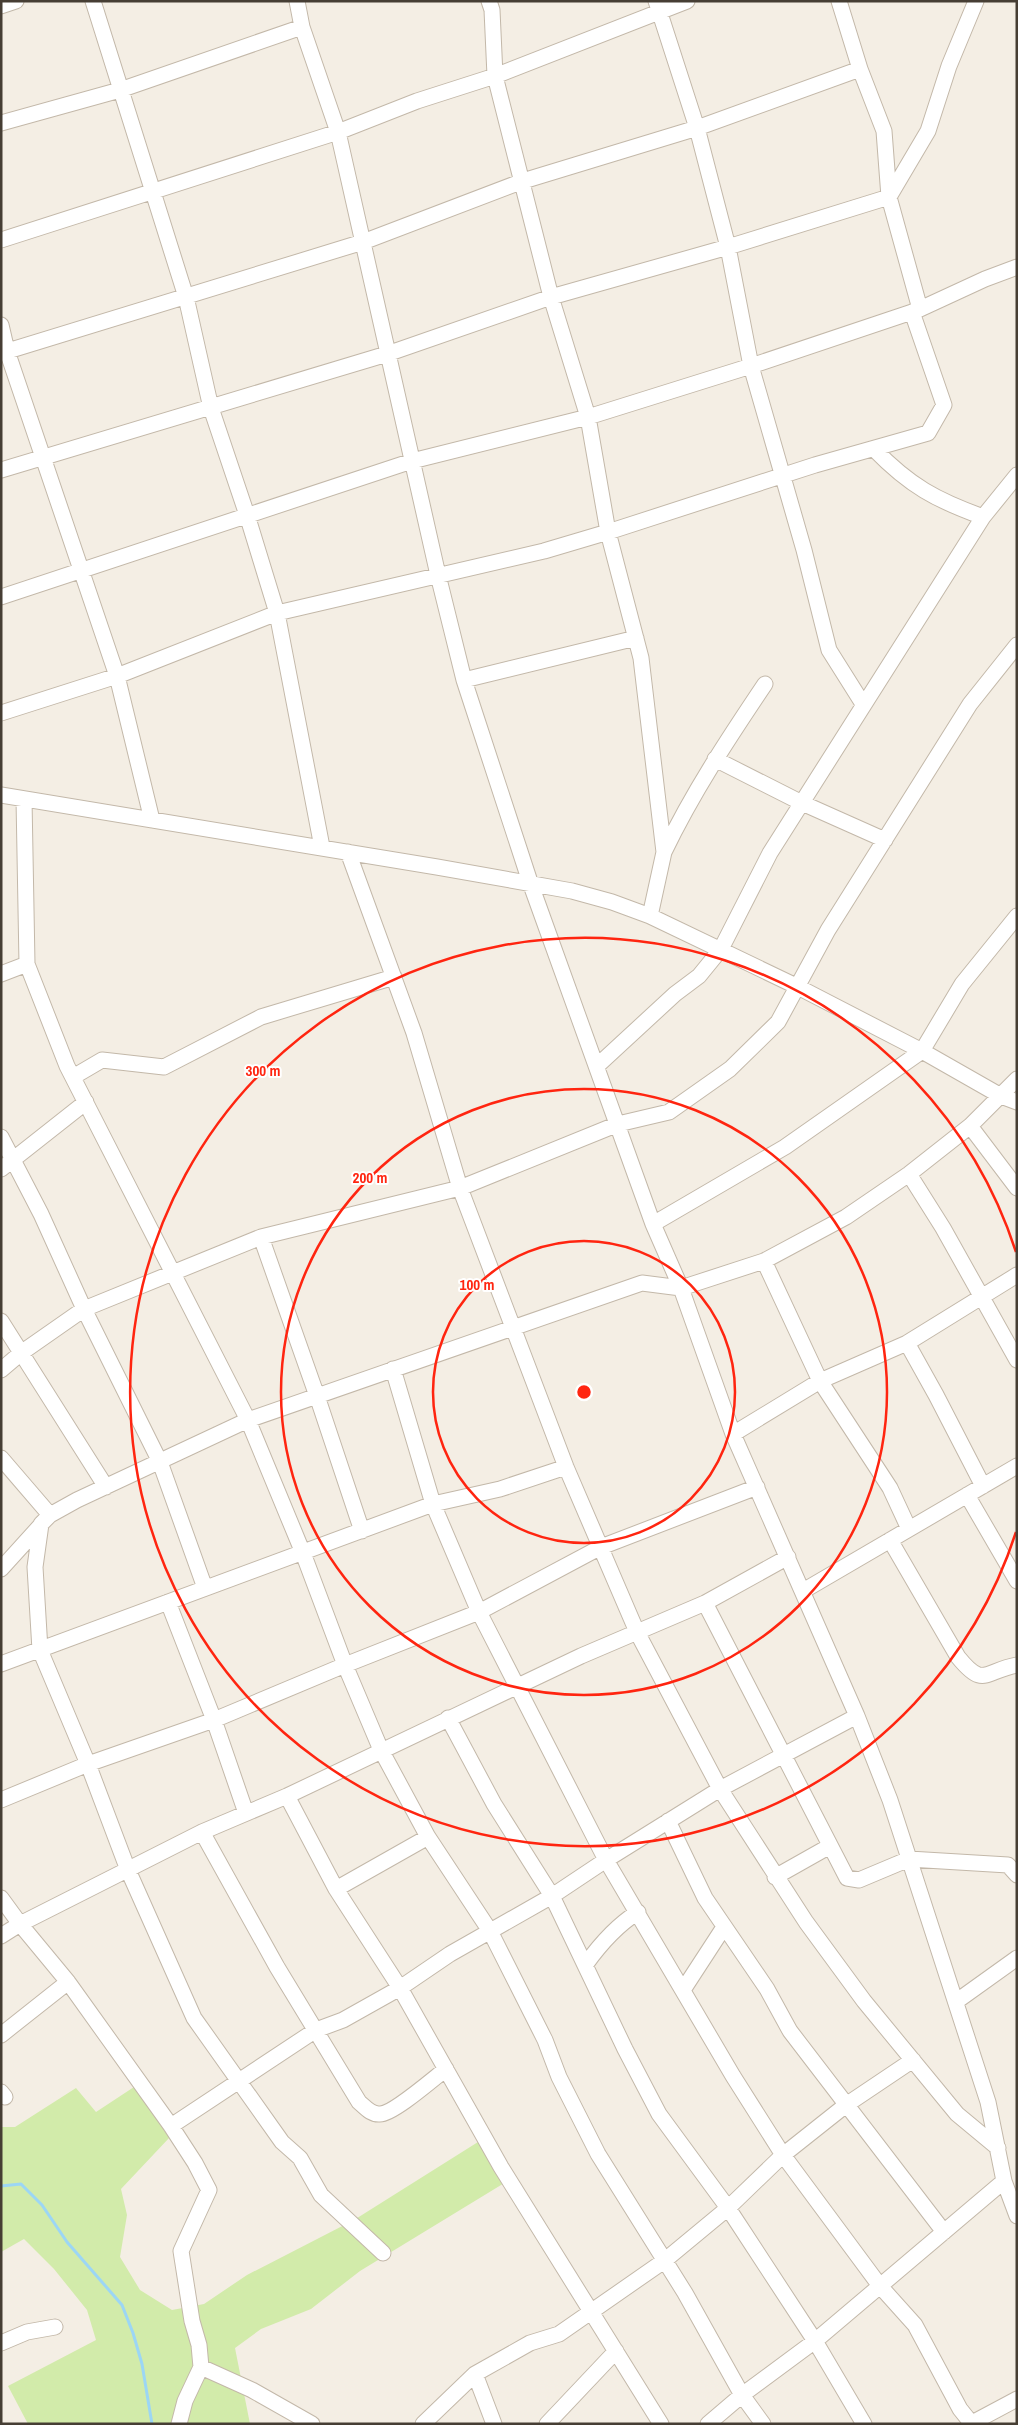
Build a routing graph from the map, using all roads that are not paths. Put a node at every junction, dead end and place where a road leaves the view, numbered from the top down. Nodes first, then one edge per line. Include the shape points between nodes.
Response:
1 (16, 1) edge
2 (93, 1) edge
3 (297, 1) edge
4 (489, 1) edge
5 (687, 1) edge
6 (839, 1) edge
7 (976, 1) edge
8 (1, 6) edge
9 (657, 8) edge
10 (302, 27) junction
11 (860, 69) junction
12 (496, 76) junction
13 (120, 90) junction
14 (1, 123) edge
15 (697, 128) junction
16 (338, 132) junction
17 (523, 181) junction
18 (154, 193) junction
19 (889, 197) junction
20 (1, 240) edge
21 (363, 242) junction
22 (728, 247) junction
23 (1017, 267) edge
24 (186, 297) junction
25 (551, 297) junction
26 (916, 310) junction
27 (1, 325) edge
28 (4, 352) edge
29 (387, 354) junction
30 (751, 366) junction
31 (211, 408) junction
32 (588, 417) junction
33 (874, 450) junction
34 (43, 456) junction
35 (412, 461) junction
36 (1, 470) edge
37 (782, 475) junction
38 (1017, 475) edge
39 (247, 515) junction
40 (983, 517) junction
41 (608, 532) junction
42 (79, 571) junction
43 (438, 575) junction
44 (1, 597) edge
45 (277, 613) junction
46 (636, 638) junction
47 (1017, 645) edge
48 (117, 676) junction
49 (464, 680) junction
50 (765, 684) dead end
51 (864, 704) junction
52 (1, 713) edge
53 (715, 759) junction
54 (1, 795) edge
55 (24, 799) junction
56 (802, 802) junction
57 (152, 820) junction
58 (885, 840) junction
59 (322, 847) junction
60 (348, 852) junction
61 (664, 852) junction
62 (531, 885) junction
63 (650, 916) junction
64 (1017, 916) edge
65 (721, 950) junction
66 (27, 964) junction
67 (1, 974) edge
68 (394, 977) junction
69 (798, 987) junction
70 (922, 1051) junction
71 (596, 1066) junction
72 (73, 1077) junction
73 (1017, 1079) edge
74 (1001, 1096) junction
75 (86, 1102) junction
76 (1017, 1102) edge
77 (618, 1124) junction
78 (970, 1126) junction
79 (1, 1137) edge
80 (8, 1165) edge
81 (909, 1174) junction
82 (460, 1188) junction
83 (1017, 1188) edge
84 (653, 1224) junction
85 (261, 1238) junction
86 (764, 1261) junction
87 (172, 1273) junction
88 (1017, 1275) edge
89 (681, 1288) junction
90 (980, 1297) junction
91 (84, 1309) junction
92 (1, 1321) edge
93 (514, 1327) junction
94 (907, 1343) junction
95 (21, 1353) junction
96 (1017, 1360) edge
97 (393, 1369) junction
98 (1, 1370) edge
99 (820, 1381) junction
100 (317, 1396) junction
101 (248, 1420) junction
102 (733, 1434) junction
103 (1, 1458) edge
104 (160, 1462) junction
105 (1017, 1466) edge
106 (566, 1467) junction
107 (983, 1486) junction
108 (106, 1487) junction
109 (757, 1487) junction
110 (967, 1495) junction
111 (433, 1504) junction
112 (46, 1520) junction
113 (909, 1529) junction
114 (362, 1531) junction
115 (890, 1540) junction
116 (601, 1547) junction
117 (302, 1553) junction
118 (788, 1557) junction
119 (1, 1569) edge
120 (1017, 1581) edge
121 (205, 1588) junction
122 (803, 1591) junction
123 (168, 1602) junction
124 (705, 1603) junction
125 (479, 1612) junction
126 (637, 1632) junction
127 (40, 1650) junction
128 (1, 1664) edge
129 (345, 1665) junction
130 (1017, 1665) edge
131 (516, 1686) junction
132 (857, 1716) junction
133 (448, 1718) junction
134 (214, 1720) junction
135 (381, 1750) junction
136 (784, 1754) junction
137 (88, 1764) junction
138 (720, 1790) junction
139 (287, 1796) junction
140 (1, 1800) edge
141 (246, 1813) junction
142 (668, 1821) junction
143 (202, 1832) junction
144 (428, 1837) junction
145 (830, 1846) junction
146 (909, 1859) junction
147 (606, 1860) junction
148 (128, 1870) junction
149 (1017, 1875) edge
150 (775, 1877) junction
151 (336, 1889) junction
152 (552, 1896) junction
153 (1, 1898) edge
154 (638, 1912) junction
155 (20, 1924) junction
156 (724, 1927) junction
157 (490, 1931) junction
158 (1, 1936) edge
159 (1017, 1958) edge
160 (586, 1964) junction
161 (68, 1982) junction
162 (400, 1988) junction
163 (683, 1990) junction
164 (957, 2001) junction
165 (316, 2030) junction
166 (1, 2035) edge
167 (913, 2060) junction
168 (446, 2069) junction
169 (239, 2082) junction
170 (846, 2106) junction
171 (171, 2126) junction
172 (998, 2148) junction
173 (783, 2155) junction
174 (1004, 2181) junction
175 (728, 2208) junction
176 (1017, 2216) edge
177 (944, 2232) junction
178 (382, 2253) dead end
179 (664, 2261) junction
180 (880, 2286) junction
181 (592, 2313) junction
182 (55, 2327) dead end
183 (1, 2342) edge
184 (815, 2342) junction
185 (616, 2351) junction
186 (201, 2367) junction
187 (475, 2374) junction
188 (742, 2395) junction
189 (1017, 2399) edge
190 (179, 2424) edge
191 (312, 2424) edge
192 (423, 2424) edge
193 (494, 2424) edge
194 (547, 2424) edge
195 (660, 2424) edge
196 (708, 2424) edge
197 (763, 2424) edge
198 (864, 2424) edge
199 (972, 2424) edge

1 - 8 street
2 - 13 street
3 - 10 street
4 - 12 street
5 - 9 street
6 - 11 street
7 - 19 street via 949,66 928,131
9 - 12 street
9 - 15 street
10 - 13 street
10 - 16 street
11 - 15 street
11 - 19 street via 884,131
12 - 16 street
12 - 17 street
13 - 14 street
13 - 18 street
15 - 17 street
15 - 22 street
16 - 18 street
16 - 21 street
17 - 21 street
17 - 25 street
18 - 20 street
18 - 24 street
19 - 22 street
19 - 26 street
21 - 24 street
21 - 29 street
22 - 25 street
22 - 30 street
23 - 26 street
24 - 28 street
24 - 31 street
25 - 29 street
25 - 32 street
26 - 30 street
26 - 33 street via 944,405 928,433
27 - 28 street
28 - 34 street
29 - 31 street
29 - 35 street
30 - 32 street
30 - 37 street
31 - 34 street
31 - 39 street
32 - 35 street
32 - 41 street
33 - 37 street
33 - 40 street via 896,472 920,489 942,502
34 - 36 street
34 - 42 street
35 - 39 street
35 - 43 street
37 - 41 street
37 - 51 street via 829,650
38 - 40 street
39 - 42 street
39 - 45 street
40 - 51 street
41 - 43 street via 544,551
41 - 46 street
42 - 44 street
42 - 48 street
43 - 45 street
43 - 49 street
45 - 48 street
45 - 59 street
46 - 49 street
46 - 61 street
47 - 58 street via 970,704
48 - 52 street
48 - 57 street
49 - 62 street
50 - 53 street
51 - 56 street
53 - 56 street
53 - 61 street
54 - 55 street
55 - 57 street
55 - 66 street
56 - 58 street
56 - 65 street via 770,853
57 - 59 street
58 - 69 street via 828,930
59 - 60 street
60 - 62 street
60 - 68 street
61 - 63 street
62 - 63 street via 572,891
62 - 71 street
63 - 65 street
64 - 70 street via 962,984
65 - 69 street
65 - 71 street via 700,976
66 - 67 street
66 - 72 street
68 - 72 street via 261,1017 164,1067 102,1060
68 - 82 street
69 - 70 street
69 - 77 street via 778,1022 730,1069 669,1112
70 - 74 street
70 - 84 street via 785,1147
71 - 77 street
72 - 75 street
73 - 74 street
74 - 76 street
74 - 78 street
75 - 80 street
75 - 87 street
77 - 82 street
77 - 84 street
78 - 81 street
78 - 83 street
79 - 80 street
80 - 91 street via 41,1214
81 - 86 street via 846,1217
81 - 90 street
82 - 85 street
82 - 93 street
84 - 89 street
85 - 87 street
85 - 100 street
86 - 89 street
86 - 99 street
87 - 91 street
87 - 101 street
88 - 90 street
89 - 93 street via 642,1283
89 - 102 street
90 - 94 street
90 - 96 street
91 - 95 street
91 - 104 street
92 - 95 street
93 - 97 street
93 - 106 street
94 - 99 street
94 - 107 street
95 - 98 street
95 - 108 street
97 - 100 street
97 - 111 street
99 - 102 street
99 - 113 street via 890,1488
100 - 101 street
100 - 114 street
101 - 104 street
101 - 117 street
102 - 109 street
103 - 112 street
104 - 108 street
104 - 121 street
105 - 107 street
106 - 111 street via 500,1489
106 - 116 street
107 - 110 street
108 - 112 street
109 - 116 street
109 - 118 street
110 - 113 street
110 - 120 street
111 - 114 street
111 - 125 street
112 - 119 street
112 - 127 street via 35,1567
113 - 115 street
114 - 117 street
115 - 122 street
115 - 130 street via 970,1672 982,1676
116 - 125 street
116 - 126 street
117 - 121 street
117 - 129 street
118 - 122 street
118 - 124 street
121 - 123 street
122 - 132 street
123 - 127 street
123 - 134 street
124 - 126 street
124 - 136 street
125 - 129 street
125 - 131 street
126 - 131 street
126 - 138 street
127 - 128 street
127 - 137 street
129 - 134 street
129 - 135 street
131 - 133 street
131 - 147 street
132 - 136 street
132 - 146 street
133 - 135 street
133 - 152 street via 494,1804
134 - 137 street
134 - 141 street
135 - 139 street
135 - 144 street
136 - 138 street
136 - 145 street
137 - 140 street
137 - 148 street
138 - 142 street
138 - 150 street
139 - 141 street
139 - 151 street
141 - 143 street
142 - 147 street
142 - 156 street via 705,1898
143 - 148 street
143 - 165 street
144 - 151 street
144 - 157 street
145 - 146 street via 843,1873 853,1880 866,1878
145 - 150 street
146 - 149 street via 1008,1865
146 - 164 street
147 - 152 street
147 - 154 street
148 - 155 street
148 - 169 street via 194,2018
150 - 167 street via 864,2001
151 - 162 street
152 - 157 street
152 - 160 street
153 - 155 street
154 - 160 street via 608,1936
154 - 163 street
155 - 158 street
155 - 161 street
156 - 163 street
156 - 170 street via 767,1989 790,2030
157 - 162 street
157 - 179 street via 545,2040 580,2121
159 - 164 street
160 - 175 street via 659,2114
161 - 166 street
161 - 171 street
162 - 165 street via 343,2020
162 - 168 street
163 - 173 street
164 - 172 street via 988,2102
165 - 168 street via 359,2102 370,2112 380,2114 391,2110
165 - 169 street
167 - 170 street
167 - 172 street via 957,2114
168 - 181 street
169 - 171 street
169 - 178 street via 282,2142 300,2158 321,2195
170 - 173 street
170 - 177 street
171 - 186 street via 209,2190 181,2251
172 - 174 street
173 - 175 street
173 - 180 street
174 - 176 street
174 - 177 street
175 - 179 street
175 - 184 street
177 - 180 street
179 - 181 street
179 - 188 street
180 - 184 street
180 - 199 street via 915,2325 960,2409
181 - 185 street
181 - 187 street via 559,2334 530,2343
182 - 183 street via 27,2332
184 - 188 street
184 - 198 street
185 - 194 street
185 - 195 street
186 - 190 street via 185,2401
186 - 191 street via 252,2390
187 - 192 street
187 - 193 street
188 - 196 street
188 - 197 street
189 - 199 street

